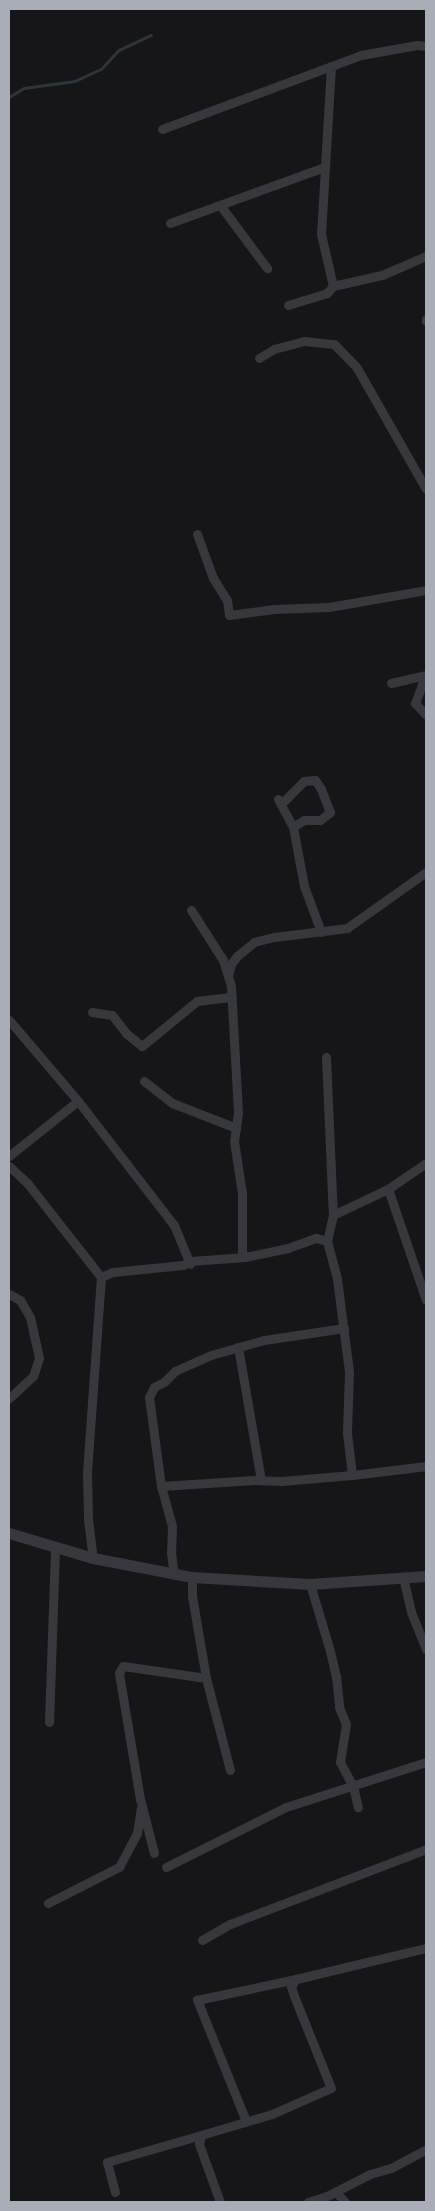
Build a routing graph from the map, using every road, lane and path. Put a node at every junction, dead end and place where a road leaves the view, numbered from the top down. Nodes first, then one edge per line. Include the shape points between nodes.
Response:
1 (426, 46) edge
2 (331, 66) junction
3 (162, 129) dead end
4 (325, 167) junction
5 (220, 205) junction
6 (170, 223) dead end
7 (426, 256) edge
8 (266, 268) dead end
9 (333, 286) junction
10 (288, 305) dead end
11 (259, 358) dead end
12 (426, 489) edge
13 (197, 534) dead end
14 (426, 590) edge
15 (426, 675) edge
16 (390, 683) dead end
17 (426, 714) edge
18 (293, 827) junction
19 (426, 872) edge
20 (191, 910) dead end
21 (321, 932) junction
22 (228, 976) junction
23 (232, 997) junction
24 (92, 1012) dead end
25 (9, 1020) edge
26 (326, 1057) dead end
27 (144, 1081) dead end
28 (78, 1102) junction
29 (236, 1128) junction
30 (9, 1156) edge
31 (426, 1163) edge
32 (9, 1166) edge
33 (388, 1189) junction
34 (333, 1215) junction
35 (327, 1241) junction
36 (242, 1257) junction
37 (190, 1263) junction
38 (422, 1273) edge
39 (101, 1277) junction
40 (9, 1294) edge
41 (426, 1300) edge
42 (344, 1328) junction
43 (238, 1347) junction
44 (9, 1398) edge
45 (426, 1466) edge
46 (352, 1475) junction
47 (260, 1480) junction
48 (161, 1486) junction
49 (9, 1533) edge
50 (55, 1546) junction
51 (93, 1558) junction
52 (174, 1575) junction
53 (426, 1576) edge
54 (192, 1577) junction
55 (403, 1577) junction
56 (310, 1584) junction
57 (426, 1649) edge
58 (206, 1678) junction
59 (49, 1722) dead end
60 (426, 1762) edge
61 (230, 1770) dead end
62 (353, 1786) junction
63 (142, 1806) junction
64 (358, 1806) dead end
65 (426, 1849) edge
66 (154, 1853) dead end
67 (166, 1867) dead end
68 (48, 1904) dead end
69 (202, 1940) dead end
70 (426, 1948) edge
71 (296, 1979) junction
72 (246, 2121) junction
73 (200, 2135) junction
74 (426, 2149) edge
75 (115, 2192) dead end
76 (336, 2192) junction
77 (220, 2202) edge
78 (308, 2202) edge
79 (345, 2202) edge

1 - 2 street via 360,55
2 - 3 street
2 - 4 street
4 - 5 street
4 - 9 street via 321,234
5 - 6 street
5 - 8 street
7 - 9 street via 382,275
9 - 10 street via 327,293
11 - 12 street via 274,349 304,341 334,344 357,368
13 - 14 street via 213,578 226,600 229,616 328,606
15 - 16 street
15 - 17 street via 415,704
18 - 18 street via 279,801 304,780 315,780 330,812 320,820 304,820
18 - 21 street via 304,886
19 - 21 street via 347,928
20 - 22 street via 223,960
21 - 22 street via 254,942 237,956
22 - 23 street
23 - 24 street via 197,1001 142,1046 112,1016
23 - 29 street
25 - 28 street
26 - 34 street
27 - 29 street via 172,1103
28 - 30 street
28 - 37 street via 174,1225
29 - 36 street via 234,1141 242,1193
31 - 33 street
32 - 39 street via 28,1184
33 - 34 street
33 - 38 street
34 - 35 street
35 - 36 street via 316,1238 288,1248
35 - 42 street via 338,1279
36 - 37 street
37 - 39 street via 113,1272
38 - 41 street
39 - 51 street via 87,1471
40 - 44 street via 20,1300 30,1317 39,1358 33,1376
42 - 43 street
42 - 46 street via 349,1372 347,1433
43 - 47 street
43 - 48 street via 183,1367 154,1387 149,1397
45 - 46 street
46 - 47 street
47 - 48 street
48 - 52 street via 172,1526
49 - 50 street
50 - 51 street
50 - 59 street
51 - 52 street
52 - 54 street
53 - 55 street
54 - 56 street
54 - 58 street via 192,1596
55 - 56 street
55 - 57 street via 411,1612
56 - 62 street via 330,1651 339,1707 346,1724 340,1762
58 - 61 street
58 - 63 street via 123,1666 119,1673
60 - 62 street
62 - 64 street
62 - 67 street via 286,1807
63 - 66 street
63 - 68 street via 137,1833 119,1867
65 - 69 street via 230,1924
70 - 71 street
71 - 72 street via 291,1986 294,1996 331,2088 272,2114
71 - 72 street via 197,2000
72 - 73 street
73 - 75 street via 108,2162
73 - 77 street via 199,2144
74 - 76 street
76 - 78 street
76 - 79 street

